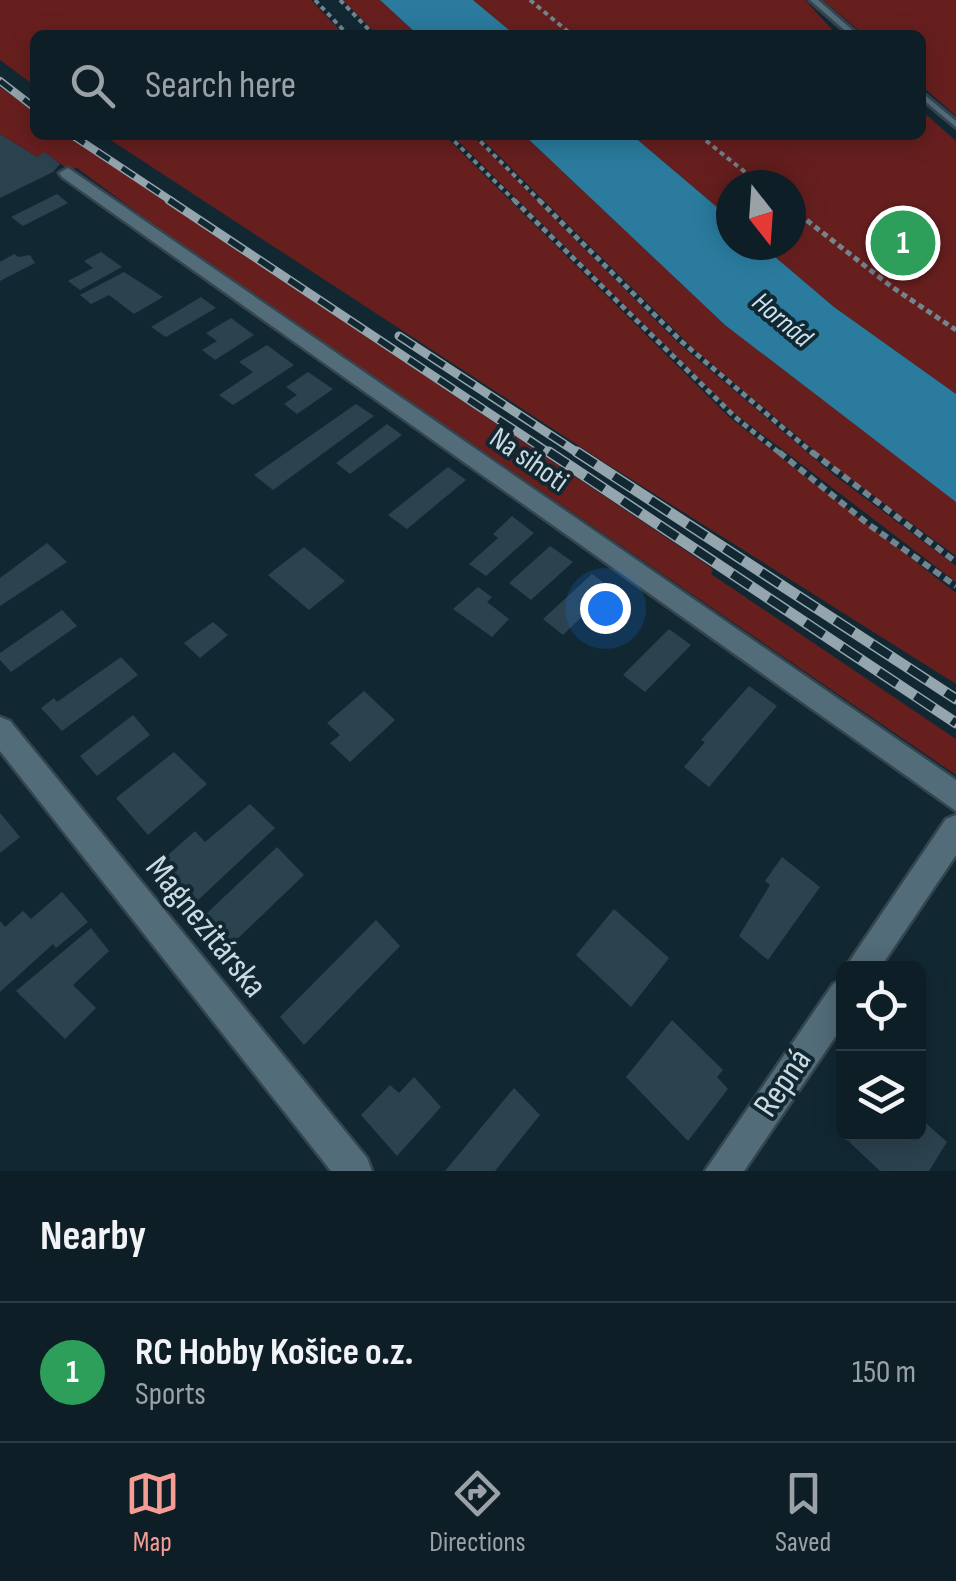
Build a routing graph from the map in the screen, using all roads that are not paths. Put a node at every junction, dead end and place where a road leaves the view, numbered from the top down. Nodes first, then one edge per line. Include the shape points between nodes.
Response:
1 (814, 0) edge
2 (848, 30) edge
3 (926, 99) edge
4 (956, 126) edge
5 (68, 173) dead end
6 (0, 730) edge
7 (956, 797) edge
8 (956, 828) edge
9 (867, 961) edge
10 (836, 1007) edge
11 (354, 1171) edge
12 (723, 1171) edge

1 - 2 lane
3 - 4 lane
5 - 7 street, Na sihoti
6 - 11 street, Magnezitárska
8 - 9 street
10 - 12 street, Repná

